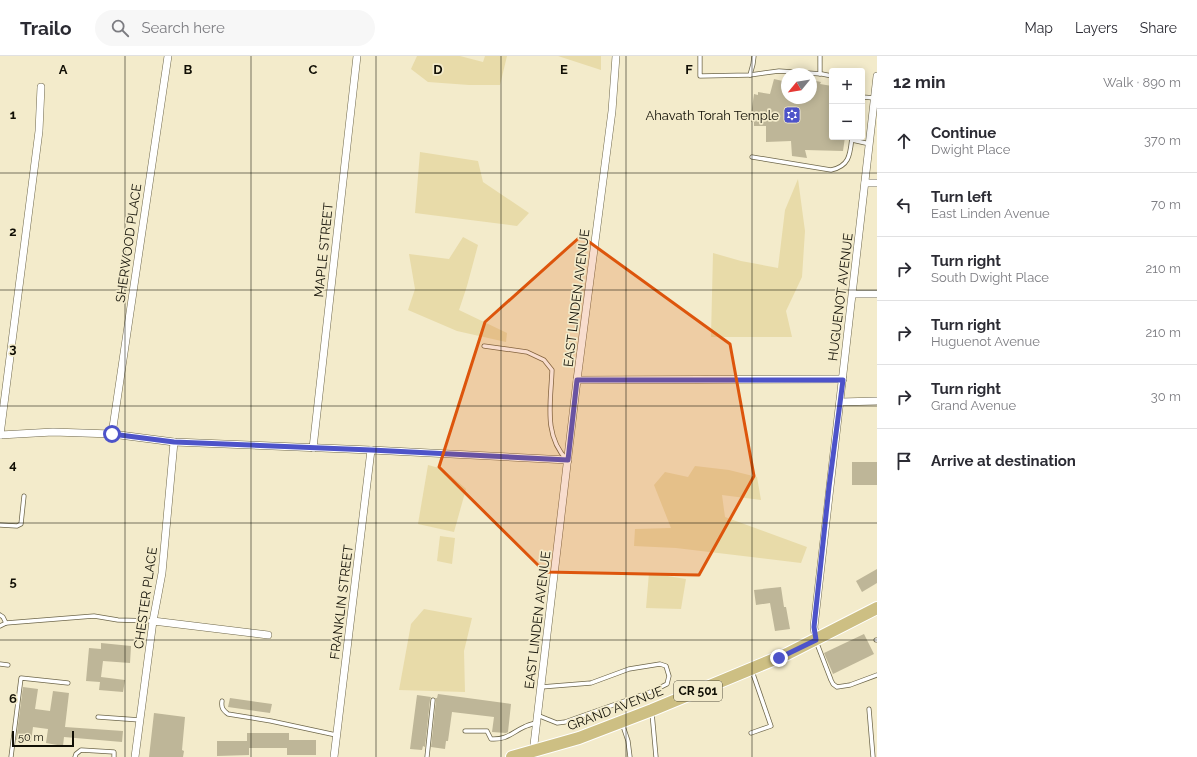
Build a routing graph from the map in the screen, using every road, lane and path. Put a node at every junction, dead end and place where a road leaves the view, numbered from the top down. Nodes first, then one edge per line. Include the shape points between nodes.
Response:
1 (168, 56) edge
2 (357, 56) edge
3 (616, 56) edge
4 (700, 56) edge
5 (754, 56) edge
6 (820, 56) edge
7 (820, 74) junction
8 (750, 75) junction
9 (829, 76) edge
10 (877, 76) edge
11 (41, 87) dead end
12 (865, 97) edge
13 (875, 98) junction
14 (852, 140) edge
15 (858, 140) edge
16 (870, 144) junction
17 (752, 157) dead end
18 (877, 183) edge
19 (865, 184) junction
20 (853, 294) junction
21 (877, 294) edge
22 (484, 346) dead end
23 (577, 380) junction
24 (843, 380) junction
25 (877, 401) edge
26 (840, 402) junction
27 (112, 434) junction
28 (0, 435) edge
29 (174, 442) junction
30 (313, 448) junction
31 (371, 450) junction
32 (568, 460) junction
33 (24, 496) dead end
34 (0, 525) edge
35 (877, 608) edge
36 (0, 615) edge
37 (153, 621) junction
38 (6, 623) junction
39 (0, 626) edge
40 (268, 635) dead end
41 (816, 640) junction
42 (0, 664) edge
43 (8, 665) dead end
44 (751, 669) junction
45 (877, 675) edge
46 (68, 683) dead end
47 (541, 687) junction
48 (433, 700) dead end
49 (222, 701) dead end
50 (869, 708) dead end
51 (652, 710) junction
52 (537, 715) junction
53 (98, 717) dead end
54 (140, 720) junction
55 (622, 722) junction
56 (536, 723) junction
57 (465, 731) dead end
58 (751, 734) dead end
59 (336, 735) junction
60 (532, 754) edge
61 (10, 757) edge
62 (75, 757) edge
63 (114, 757) edge
64 (135, 757) edge
65 (334, 757) edge
66 (427, 757) edge
67 (512, 757) edge
68 (630, 757) edge
69 (656, 757) edge
70 (873, 757) edge

1 - 27 street, SHERWOOD PLACE
2 - 30 street, MAPLE STREET
3 - 23 street, EAST LINDEN AVENUE via 612,111
4 - 8 lane via 700,76
5 - 8 lane
6 - 7 lane
7 - 8 lane via 779,71
7 - 9 lane
10 - 13 street, HUGUENOT AVENUE
11 - 28 street via 39,131
12 - 13 lane
13 - 16 street, HUGUENOT AVENUE
14 - 17 lane via 846,163 836,169
15 - 16 lane
16 - 19 street, HUGUENOT AVENUE
18 - 19 street
19 - 20 street, HUGUENOT AVENUE
20 - 21 street
20 - 24 street, HUGUENOT AVENUE
22 - 32 lane via 527,352 544,360 552,370 549,420 560,453
23 - 24 street
23 - 32 street, EAST LINDEN AVENUE
24 - 26 street, HUGUENOT AVENUE
25 - 26 street
26 - 41 street, HUGUENOT AVENUE via 814,627
27 - 28 street via 53,432
27 - 29 street
29 - 30 street
29 - 37 street, CHESTER PLACE via 162,573
30 - 31 street
31 - 32 street
31 - 59 street, FRANKLIN STREET
32 - 47 street, EAST LINDEN AVENUE
33 - 34 lane via 20,524
35 - 41 main road, GRAND AVENUE / CR 501
36 - 38 lane
37 - 38 lane via 94,616
37 - 40 street
37 - 54 street, CHESTER PLACE
38 - 39 lane
41 - 44 main road, GRAND AVENUE / CR 501
41 - 45 lane via 835,686 850,685
42 - 43 lane
44 - 51 main road, GRAND AVENUE / CR 501
44 - 58 lane via 771,726
46 - 61 lane via 21,678
47 - 52 street, EAST LINDEN AVENUE
47 - 52 lane via 591,683 629,668 660,664 666,666 669,676 667,684 653,691 565,722
48 - 66 lane
49 - 59 lane via 223,711 228,714
50 - 70 lane
51 - 55 main road, GRAND AVENUE / CR 501
51 - 69 lane
52 - 56 street, EAST LINDEN AVENUE
53 - 54 lane
54 - 64 street, CHESTER PLACE
55 - 60 main road, GRAND AVENUE / CR 501
55 - 68 lane
56 - 57 lane via 499,739 491,739 487,731
56 - 60 street, EAST LINDEN AVENUE
59 - 65 street, FRANKLIN STREET
60 - 67 main road, GRAND AVENUE / CR 501
62 - 63 lane via 81,750 114,752

